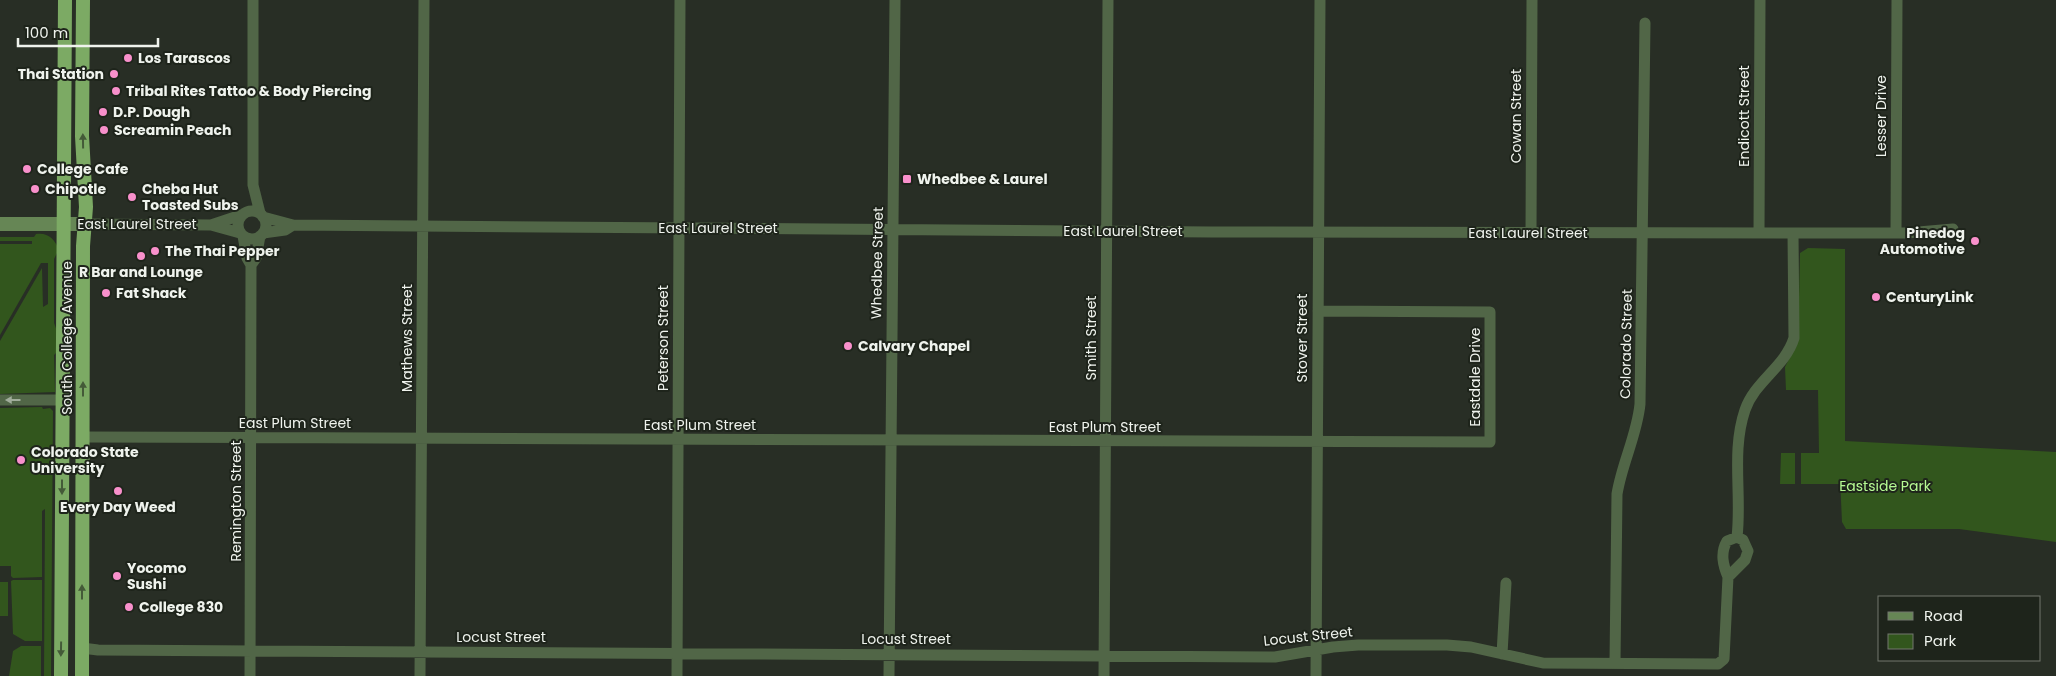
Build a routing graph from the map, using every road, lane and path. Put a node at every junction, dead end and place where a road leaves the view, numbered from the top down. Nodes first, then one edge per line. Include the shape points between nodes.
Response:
1 (65, 0) edge
2 (253, 0) edge
3 (424, 0) edge
4 (680, 0) edge
5 (895, 0) edge
6 (1108, 0) edge
7 (1320, 0) edge
8 (1532, 0) edge
9 (1760, 0) edge
10 (1897, 0) edge
11 (82, 1) edge
12 (1645, 23) dead end
13 (253, 185) junction
14 (243, 214) junction
15 (262, 215) junction
16 (0, 224) edge
17 (63, 224) junction
18 (85, 224) junction
19 (211, 225) junction
20 (293, 225) junction
21 (422, 226) junction
22 (679, 228) junction
23 (893, 229) junction
24 (1953, 229) dead end
25 (1107, 231) junction
26 (1318, 232) junction
27 (1531, 233) junction
28 (1643, 233) junction
29 (1758, 233) junction
30 (1793, 233) junction
31 (1896, 233) junction
32 (242, 234) junction
33 (261, 235) junction
34 (251, 265) junction
35 (1318, 310) junction
36 (0, 400) edge
37 (61, 401) junction
38 (83, 438) junction
39 (251, 438) junction
40 (421, 439) junction
41 (678, 440) junction
42 (890, 440) junction
43 (1105, 442) junction
44 (1317, 443) junction
45 (1737, 537) junction
46 (1728, 577) junction
47 (1506, 583) dead end
48 (62, 589) junction
49 (82, 648) junction
50 (1316, 650) junction
51 (250, 651) junction
52 (420, 652) junction
53 (677, 653) junction
54 (890, 654) junction
55 (1502, 654) junction
56 (1104, 656) junction
57 (1615, 663) junction
58 (61, 676) edge
59 (82, 676) edge
60 (250, 676) edge
61 (420, 676) edge
62 (677, 676) edge
63 (889, 676) edge
64 (1104, 676) edge
65 (1316, 676) edge

1 - 17 highway, South College Avenue
2 - 13 street
3 - 21 street, Mathews Street
4 - 22 street, Peterson Street
5 - 23 street, Whedbee Street
6 - 25 street, Smith Street
7 - 26 street, Stover Street
8 - 27 street, Cowan Street
9 - 29 street, Endicott Street
10 - 31 street, Lesser Drive
18 -> 11 highway, South College Avenue
12 - 28 street, Colorado Street
13 - 14 street
13 - 15 street
14 - 15 street via 252,210
14 - 19 street, East Laurel Street
14 - 32 street via 238,224
15 - 20 street, East Laurel Street
15 - 33 street via 266,225
16 - 17 main road, East Laurel Street
17 - 18 main road, East Laurel Street
17 - 37 highway, South College Avenue
18 - 19 street, East Laurel Street
38 -> 18 highway, South College Avenue
19 - 32 street, East Laurel Street
20 - 21 street, East Laurel Street
20 - 33 street, East Laurel Street
21 - 22 street, East Laurel Street
21 - 40 street, Mathews Street
22 - 23 street, East Laurel Street
22 - 41 street, Peterson Street
23 - 25 street, East Laurel Street
23 - 42 street, Whedbee Street
24 - 31 street, East Laurel Street
25 - 26 street, East Laurel Street
25 - 43 street, Smith Street
26 - 27 street, East Laurel Street
26 - 35 street, Stover Street
27 - 28 street, East Laurel Street
28 - 29 street, East Laurel Street
28 - 57 street, Colorado Street via 1639,409 1619,482 1616,512
29 - 30 street, East Laurel Street
30 - 31 street, East Laurel Street
30 - 45 street via 1794,338 1790,351 1763,380 1745,409 1738,448
32 - 33 street via 252,239
32 - 34 street, Remington Street
33 - 34 street, Remington Street via 256,258
34 - 39 street, Remington Street
35 - 44 street, Stover Street
35 - 44 street, Eastdale Drive via 1490,312 1490,442 1332,440
37 -> 36 street
37 - 38 highway via 68,427 74,436
37 -> 48 highway, South College Avenue
38 - 39 street, East Plum Street
49 -> 38 highway, South College Avenue
39 - 40 street, East Plum Street
39 - 51 street, Remington Street
40 - 41 street, East Plum Street
40 - 52 street, Mathews Street
41 - 42 street, East Plum Street
41 - 53 street, Peterson Street
42 - 43 street, East Plum Street
42 - 54 street, Whedbee Street
43 - 44 street, East Plum Street
43 - 56 street, Smith Street
44 - 50 street, Stover Street
45 - 46 street via 1727,541 1723,553
45 - 46 street via 1747,544 1748,551 1745,560
46 - 57 street, Locust Street via 1724,659 1718,664
47 - 55 street
48 - 49 highway via 73,639
48 -> 58 highway, South College Avenue
49 - 51 street, Locust Street
49 - 59 highway, South College Avenue
50 - 55 street, Locust Street via 1358,645 1448,645
50 - 56 street, Locust Street via 1275,656
50 - 65 street, Stover Street
51 - 52 street, Locust Street
51 - 60 street, Remington Street
52 - 53 street, Locust Street
52 - 61 street, Mathews Street
53 - 54 street, Locust Street
53 - 62 street, Peterson Street
54 - 56 street, Locust Street
54 - 63 street, Whedbee Street
55 - 57 street, Locust Street via 1543,663
56 - 64 street, Smith Street

